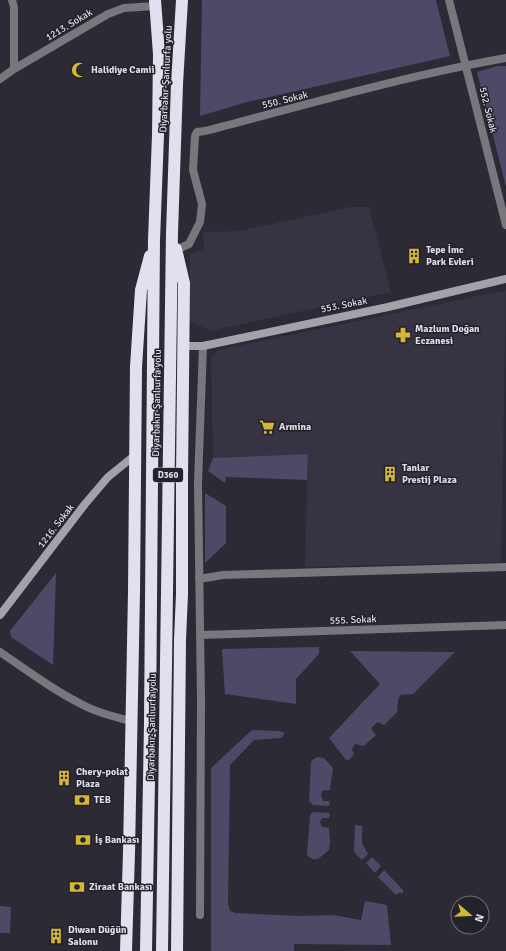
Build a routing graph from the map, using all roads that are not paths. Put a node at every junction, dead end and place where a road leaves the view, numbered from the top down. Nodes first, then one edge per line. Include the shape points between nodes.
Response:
1 (12, 0) edge
2 (182, 0) edge
3 (449, 0) edge
4 (155, 3) edge
5 (506, 58) edge
6 (466, 65) junction
7 (14, 69) junction
8 (0, 79) edge
9 (506, 225) edge
10 (172, 233) junction
11 (154, 240) junction
12 (176, 250) junction
13 (506, 279) edge
14 (184, 346) junction
15 (203, 346) junction
16 (134, 456) junction
17 (506, 566) edge
18 (199, 579) junction
19 (0, 615) edge
20 (506, 625) edge
21 (200, 635) junction
22 (0, 652) edge
23 (131, 721) junction
24 (200, 915) dead end
25 (126, 951) edge
26 (146, 951) edge
27 (162, 951) edge
28 (177, 951) edge

1 - 7 street
2 - 10 highway, Diyarbakır-Şanlıurfa yolu / D360 via 176,84
3 - 6 street, 552. Sokak
4 - 7 street, 1213. Sokak via 124,8 108,14
4 - 11 highway, Diyarbakır-Şanlıurfa yolu / D360 via 159,54
5 - 6 street, 550. Sokak
6 - 9 street, 552. Sokak
6 - 12 street, 550. Sokak via 197,132 193,170 202,204 200,222 189,244
7 - 8 street, 1213. Sokak
10 - 12 highway
10 - 27 highway, Diyarbakır-Şanlıurfa yolu / D360
11 - 16 highway via 140,290
11 - 26 highway, Diyarbakır-Şanlıurfa yolu / D360
12 - 14 highway via 184,283
13 - 15 street, 553. Sokak
14 - 15 street, 553. Sokak
14 - 28 highway
15 - 18 street via 198,483
16 - 19 street, 1216. Sokak via 108,477 90,498
16 - 23 highway
17 - 18 street via 223,575
18 - 21 street
20 - 21 street, 555. Sokak
21 - 24 street
22 - 23 street via 87,707
23 - 25 highway

